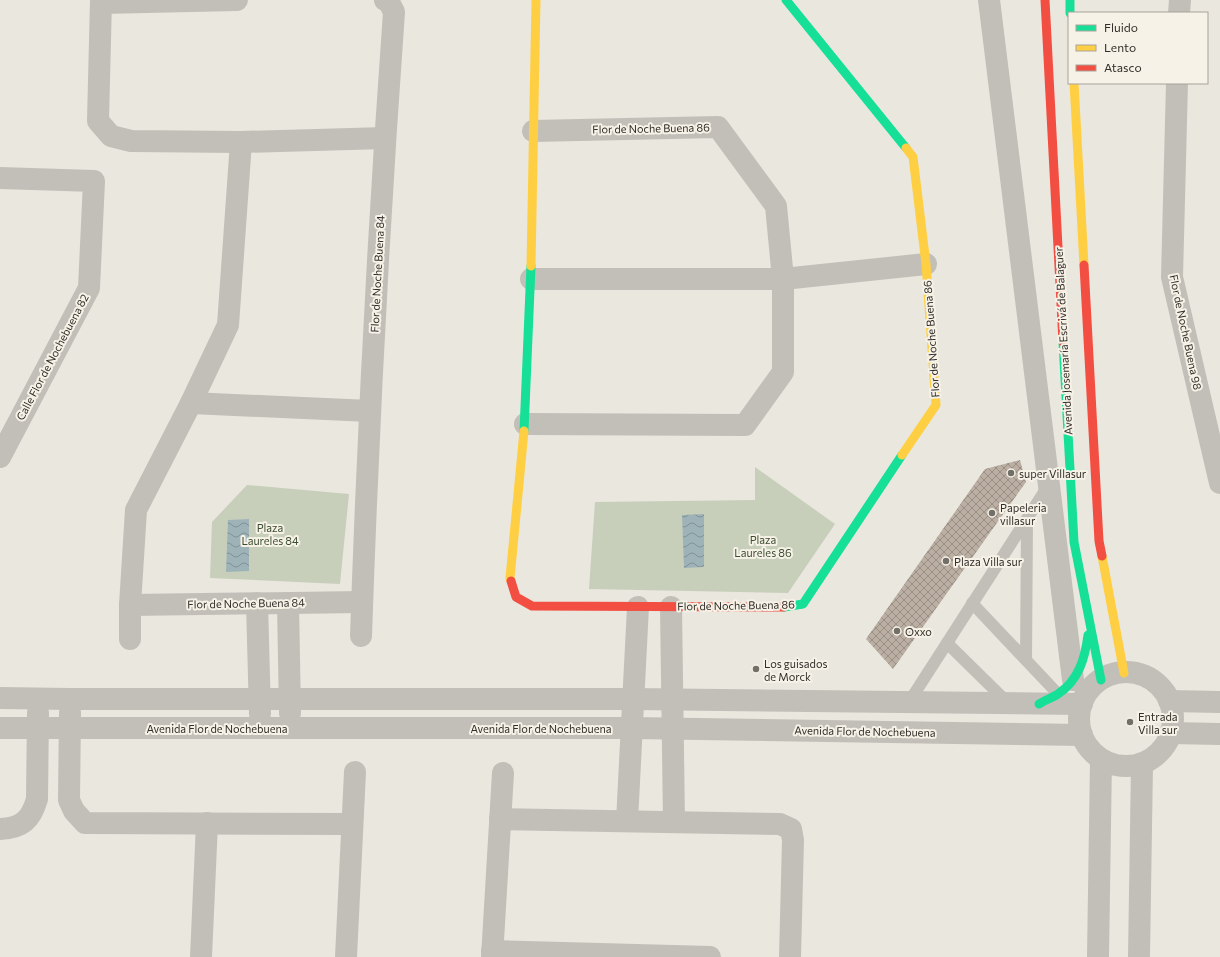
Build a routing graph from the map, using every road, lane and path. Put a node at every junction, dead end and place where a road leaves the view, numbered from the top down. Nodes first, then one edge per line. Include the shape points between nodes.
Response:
1 (237, 0) edge
2 (385, 0) edge
3 (536, 0) edge
4 (786, 0) edge
5 (989, 0) edge
6 (1045, 0) edge
7 (1070, 0) edge
8 (1180, 0) edge
9 (101, 2) edge
10 (1070, 12) edge
11 (1179, 12) edge
12 (1074, 84) edge
13 (1177, 84) edge
14 (533, 131) junction
15 (385, 138) junction
16 (242, 142) junction
17 (0, 178) edge
18 (926, 264) junction
19 (531, 279) junction
20 (783, 279) junction
21 (191, 403) junction
22 (370, 411) junction
23 (525, 424) junction
24 (0, 457) edge
25 (1220, 483) edge
26 (1049, 485) junction
27 (1027, 519) junction
28 (288, 602) junction
29 (362, 602) junction
30 (257, 603) junction
31 (972, 603) junction
32 (130, 605) junction
33 (638, 607) junction
34 (671, 607) junction
35 (1089, 620) junction
36 (361, 636) dead end
37 (130, 639) dead end
38 (947, 643) junction
39 (1026, 660) junction
40 (1124, 673) junction
41 (1101, 680) junction
42 (1066, 687) junction
43 (0, 698) edge
44 (38, 698) junction
45 (70, 699) junction
46 (260, 699) junction
47 (290, 699) junction
48 (633, 699) junction
49 (672, 699) junction
50 (1169, 701) junction
51 (909, 702) junction
52 (1220, 702) edge
53 (1008, 703) junction
54 (1039, 704) junction
55 (1082, 704) junction
56 (0, 728) edge
57 (38, 728) junction
58 (70, 728) junction
59 (260, 728) junction
60 (290, 728) junction
61 (632, 728) junction
62 (672, 728) junction
63 (1170, 733) junction
64 (1220, 734) edge
65 (1082, 735) junction
66 (1101, 760) junction
67 (1142, 764) junction
68 (355, 772) dead end
69 (503, 773) dead end
70 (500, 819) junction
71 (628, 821) junction
72 (674, 822) junction
73 (207, 823) junction
74 (352, 824) junction
75 (0, 829) edge
76 (492, 954) edge
77 (201, 957) edge
78 (346, 957) edge
79 (710, 957) edge
80 (790, 957) edge
81 (1098, 957) edge
82 (1139, 957) edge

1 - 9 street
2 - 15 street, Flor de Noche Buena 84 via 394,12
3 - 14 street, Flor de Noche Buena 86
4 - 18 street, Flor de Noche Buena 86 via 913,157
5 - 26 street
6 - 35 street, Avenida Josemaría Escrivá de Balaguer via 1074,542
7 - 10 street
8 - 11 street
9 - 16 street via 98,120 111,136 131,141
12 - 40 street via 1099,541
13 - 25 street, Flor de Noche Buena 98 via 1172,277
14 - 19 street, Flor de Noche Buena 86
14 - 20 street, Flor de Noche Buena 86 via 718,127 776,206
15 - 16 street
15 - 22 street, Flor de Noche Buena 84
16 - 21 street via 228,325
17 - 24 street, Calle Flor de Nochebuena 82 via 94,181 88,288
18 - 20 street, Flor de Noche Buena 86
18 - 34 street, Flor de Noche Buena 86 via 936,405 803,604 784,607
19 - 20 street, Flor de Noche Buena 86
19 - 23 street, Flor de Noche Buena 86
20 - 23 street, Flor de Noche Buena 86 via 783,372 744,425
21 - 22 street
21 - 32 street via 136,510
22 - 29 street, Flor de Noche Buena 84
23 - 33 street, Flor de Noche Buena 86 via 510,578 516,597 532,606
26 - 27 lane
26 - 42 street
27 - 31 lane
27 - 39 lane
28 - 29 street, Flor de Noche Buena 84
28 - 30 street, Flor de Noche Buena 84
28 - 47 street
29 - 36 street, Flor de Noche Buena 84
30 - 32 street, Flor de Noche Buena 84
30 - 46 street
31 - 38 lane
31 - 39 lane
32 - 37 street
33 - 34 street, Flor de Noche Buena 86
33 - 48 street
34 - 49 street
35 - 41 street, Avenida Josemaría Escrivá de Balaguer
35 - 42 street via 1086,655
38 - 51 lane
38 - 53 lane
39 - 42 lane
40 - 41 street
40 - 50 street via 1144,676 1155,682
41 - 55 street via 1090,689
42 - 54 street
43 - 44 street
44 - 45 street
44 - 57 street
45 - 46 street
45 - 58 street
46 - 47 street
46 - 59 street
47 - 48 street
47 - 60 street
48 - 49 street
48 - 61 street
49 - 51 street
49 - 62 street
50 - 52 street
50 - 63 street via 1172,712
51 - 53 street
53 - 54 street
54 - 55 street
55 - 65 street via 1079,714
56 - 57 street, Avenida Flor de Nochebuena
57 - 58 street, Avenida Flor de Nochebuena
57 - 75 street via 37,799 34,808 29,817 18,826
58 - 59 street, Avenida Flor de Nochebuena
58 - 73 street via 69,800 74,811 85,823
59 - 60 street, Avenida Flor de Nochebuena
60 - 61 street, Avenida Flor de Nochebuena
61 - 62 street, Avenida Flor de Nochebuena
61 - 71 street
62 - 65 street, Avenida Flor de Nochebuena
62 - 72 street
63 - 64 street
63 - 67 street via 1159,752
65 - 66 street via 1091,752
66 - 67 street via 1114,765
66 - 81 street
67 - 82 street
68 - 74 street
69 - 70 street
70 - 71 street
70 - 76 street
71 - 72 street
72 - 80 street via 780,824 791,829 793,840
73 - 74 street
73 - 77 street
74 - 78 street
76 - 79 street

